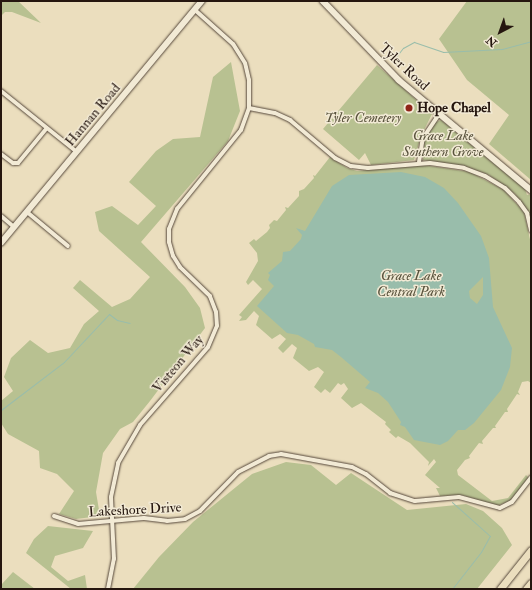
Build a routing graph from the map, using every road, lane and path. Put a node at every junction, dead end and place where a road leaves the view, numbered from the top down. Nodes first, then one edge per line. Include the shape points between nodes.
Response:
1 (202, 1) edge
2 (323, 1) edge
3 (195, 10) junction
4 (1, 91) edge
5 (249, 108) junction
6 (439, 114) junction
7 (47, 128) junction
8 (77, 152) junction
9 (1, 154) edge
10 (419, 162) junction
11 (531, 190) edge
12 (27, 212) junction
13 (1, 216) edge
14 (14, 227) junction
15 (531, 231) edge
16 (1, 243) edge
17 (68, 246) dead end
18 (531, 478) edge
19 (54, 516) dead end
20 (111, 521) junction
21 (531, 550) edge
22 (531, 583) edge
23 (108, 589) edge
24 (500, 589) edge
25 (526, 589) edge

1 - 3 street, Hannan Road
2 - 6 street, Tyler Road via 389,71
3 - 5 street, Visteon Way via 226,37 241,56 249,80
3 - 8 street, Hannan Road
4 - 7 street
5 - 10 street via 275,113 290,120 335,158 351,166 368,168
5 - 20 street, Visteon Way via 237,136 177,209 169,230 170,245 176,261 205,289 213,301 217,321 214,336 207,349 140,425 127,444 118,463 112,487
6 - 10 street via 423,138
6 - 11 street, Tyler Road
7 - 8 street
7 - 9 street via 16,164
8 - 12 street, Hannan Road
10 - 15 street via 464,168 494,181 511,193 524,208
12 - 14 street, Hannan Road
12 - 17 street
13 - 14 street
14 - 16 street, Hannan Road
18 - 20 street, Lakeshore Drive via 512,502 500,508 459,497 415,501 390,493 366,474 352,467 321,463 294,454 281,454 265,458 238,472 203,508 189,517 172,521 147,518
19 - 20 street, Lakeshore Drive via 73,523
20 - 23 street, Visteon Way via 114,559
21 - 24 highway
22 - 25 highway

